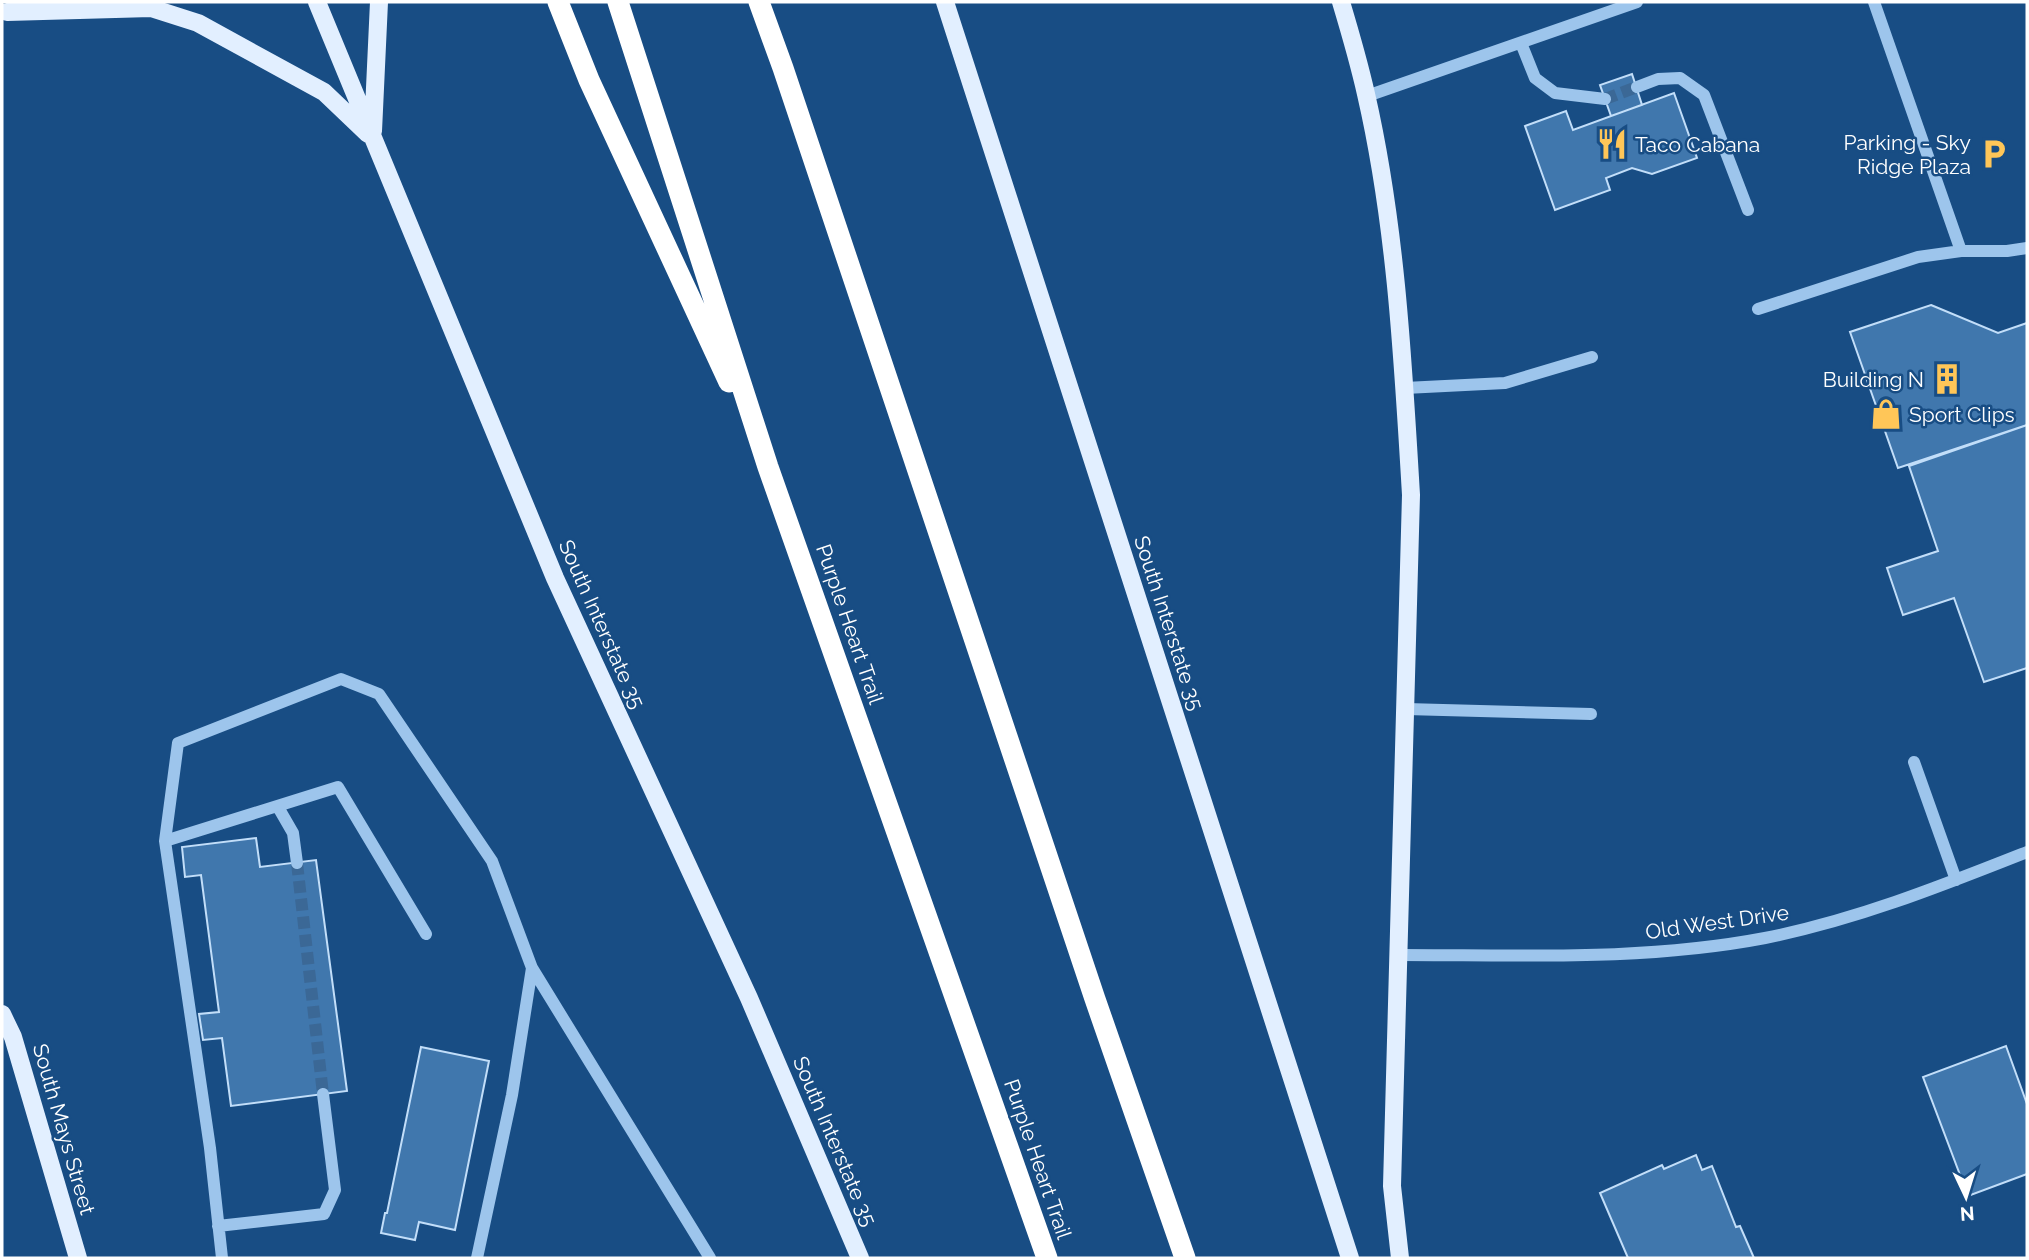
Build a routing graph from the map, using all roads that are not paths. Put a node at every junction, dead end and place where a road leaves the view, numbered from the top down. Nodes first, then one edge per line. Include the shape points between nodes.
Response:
1 (23, 2) edge
2 (317, 2) edge
3 (379, 2) edge
4 (558, 2) edge
5 (618, 2) edge
6 (759, 2) edge
7 (774, 2) edge
8 (945, 2) edge
9 (1341, 2) edge
10 (1637, 2) edge
11 (1874, 2) edge
12 (4, 13) edge
13 (1521, 43) junction
14 (783, 68) junction
15 (1637, 87) tunnel mouth
16 (1367, 96) junction
17 (1605, 99) tunnel mouth
18 (373, 139) junction
19 (1748, 210) dead end
20 (2027, 248) edge
21 (1961, 251) junction
22 (1758, 309) dead end
23 (1592, 357) dead end
24 (1405, 388) junction
25 (768, 467) junction
26 (1406, 709) junction
27 (1591, 714) dead end
28 (1914, 762) dead end
29 (278, 807) junction
30 (165, 841) junction
31 (2027, 852) edge
32 (297, 863) tunnel mouth
33 (1956, 880) junction
34 (426, 934) dead end
35 (1400, 955) junction
36 (532, 968) junction
37 (2, 1014) edge
38 (7, 1039) edge
39 (323, 1094) tunnel mouth
40 (218, 1226) junction
41 (78, 1258) edge
42 (222, 1258) edge
43 (477, 1258) edge
44 (710, 1258) edge
45 (860, 1258) edge
46 (1047, 1258) edge
47 (1185, 1258) edge
48 (1350, 1258) edge
49 (1400, 1258) edge

1 - 12 main road
2 - 18 main road, South Interstate 35
3 - 18 main road
4 - 25 highway via 589,80
5 - 25 highway, Purple Heart Trail
6 - 14 highway
7 - 14 highway
8 - 48 main road, South Interstate 35
9 - 16 main road
10 - 13 street
11 - 21 street
12 - 18 main road via 151,8 198,23 324,92
13 - 16 street
13 - 17 street via 1535,78 1555,93
14 - 47 highway
15 - 19 street via 1679,78 1704,95
16 - 24 main road via 1388,219
18 - 45 main road, South Interstate 35 via 555,578 749,998
20 - 21 street
21 - 22 street via 1917,257
23 - 24 street via 1505,383
24 - 26 main road via 1411,495
25 - 46 highway, Purple Heart Trail
26 - 27 street
26 - 35 main road
28 - 33 street
29 - 30 street
29 - 32 street via 293,834
29 - 34 street via 338,787
30 - 36 street via 178,743 341,679 379,694 492,861
30 - 40 street
31 - 33 street, Old West Drive
33 - 35 street, Old West Drive via 1842,920 1765,938 1686,949 1586,956
35 - 49 main road via 1392,1186
36 - 43 street via 512,1095
36 - 44 street
37 - 38 main road, South Mays Street
38 - 41 main road, South Mays Street
39 - 40 street via 335,1191 324,1214
40 - 42 street

